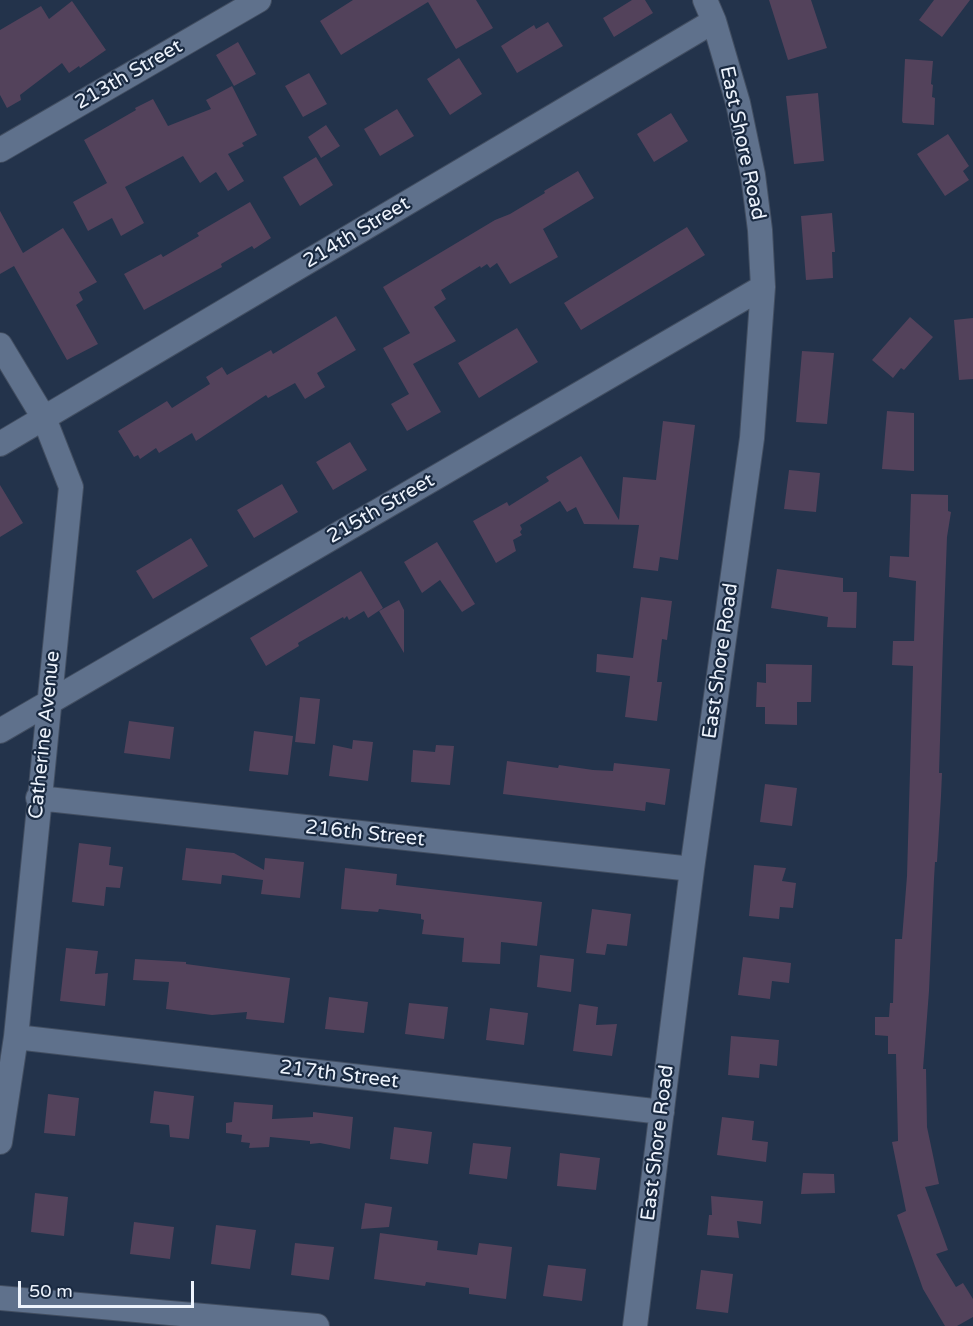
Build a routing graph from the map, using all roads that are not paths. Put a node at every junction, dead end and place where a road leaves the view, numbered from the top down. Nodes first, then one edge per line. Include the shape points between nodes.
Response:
1 (259, 0) edge
2 (709, 10) edge
3 (0, 150) edge
4 (763, 287) junction
5 (0, 345) edge
6 (44, 418) junction
7 (0, 444) edge
8 (48, 702) junction
9 (0, 731) edge
10 (38, 798) junction
11 (692, 869) junction
12 (16, 1037) junction
13 (662, 1112) junction
14 (0, 1142) edge
15 (0, 1298) edge
16 (317, 1326) edge
17 (635, 1326) edge

1 - 3 street, 213th Street
2 - 4 street, East Shore Road via 738,103 753,175
2 - 6 street, 214th Street
4 - 8 street, 215th Street
4 - 11 street, East Shore Road via 752,438
5 - 6 street, Catherine Avenue
6 - 7 street, 214th Street
6 - 8 street, Catherine Avenue via 71,487
8 - 9 street, 215th Street
8 - 10 street, Catherine Avenue
10 - 11 street, 216th Street
10 - 12 street, Catherine Avenue
11 - 13 street, East Shore Road
12 - 13 street, 217th Street
12 - 14 street, Catherine Avenue
13 - 17 street, East Shore Road
15 - 16 street

